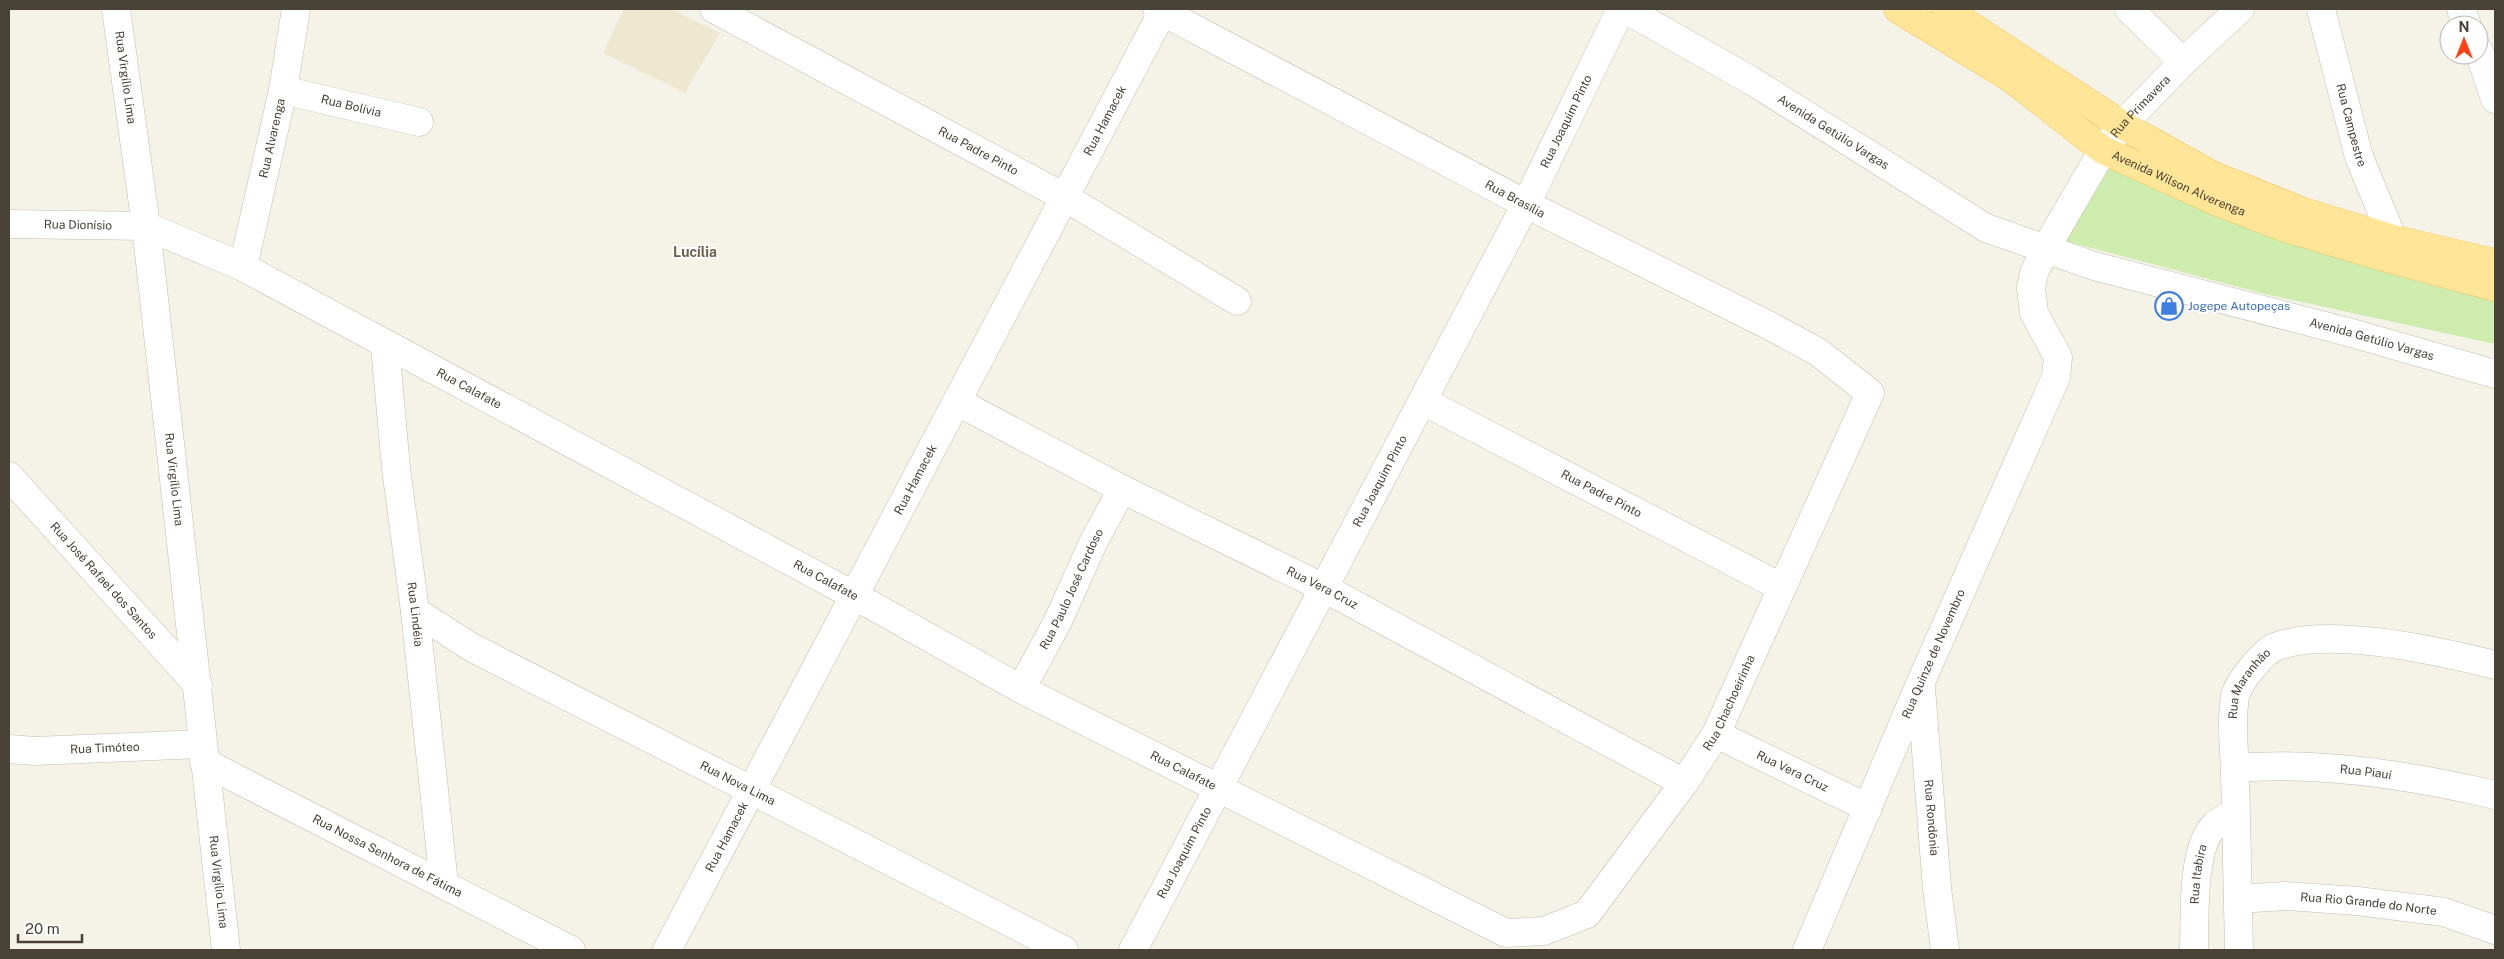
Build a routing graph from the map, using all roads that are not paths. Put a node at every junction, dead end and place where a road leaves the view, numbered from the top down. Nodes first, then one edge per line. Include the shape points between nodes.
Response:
1 (116, 9) edge
2 (296, 9) edge
3 (714, 9) edge
4 (1623, 9) edge
5 (1898, 9) edge
6 (1945, 9) edge
7 (2129, 9) edge
8 (2240, 9) edge
9 (2321, 9) edge
10 (1162, 10) edge
11 (2183, 62) junction
12 (2484, 65) edge
13 (284, 90) junction
14 (2495, 99) edge
15 (419, 122) dead end
16 (2122, 125) junction
17 (2103, 150) junction
18 (1066, 198) junction
19 (1526, 204) junction
20 (9, 224) edge
21 (146, 226) junction
22 (2393, 239) junction
23 (2046, 248) junction
24 (2495, 263) edge
25 (243, 267) junction
26 (2495, 287) edge
27 (1237, 301) dead end
28 (385, 346) junction
29 (2495, 374) edge
30 (1870, 393) joint
31 (1423, 401) junction
32 (956, 404) junction
33 (9, 476) edge
34 (1122, 490) junction
35 (1780, 587) junction
36 (1324, 588) junction
37 (855, 596) junction
38 (415, 611) junction
39 (2495, 665) edge
40 (1920, 684) junction
41 (198, 685) junction
42 (1021, 689) junction
43 (1716, 734) junction
44 (9, 748) edge
45 (203, 753) junction
46 (2235, 768) junction
47 (1684, 783) junction
48 (1217, 787) junction
49 (751, 791) junction
50 (2495, 795) edge
51 (1868, 808) junction
52 (2235, 814) junction
53 (444, 884) junction
54 (2238, 899) junction
55 (2495, 930) edge
56 (1506, 933) joint
57 (226, 950) edge
58 (571, 950) edge
59 (667, 950) edge
60 (1064, 950) edge
61 (1133, 950) edge
62 (1807, 950) edge
63 (1945, 950) edge
64 (2194, 950) edge
65 (2239, 950) edge

1 - 21 street, Rua Virgílio Lima
2 - 13 street, Rua Alvarenga
3 - 18 street, Rua Padre Pinto
4 - 19 street, Rua Joaquim Pinto
4 - 23 street, Avenida Getúlio Vargas via 1752,81 1986,228
5 - 17 main road, Avenida Wilson Alverenga via 2011,78
6 - 16 main road, Avenida Wilson Alverenga
7 - 11 street
8 - 11 street, Rua Primavera
9 - 22 street, Rua Campestre via 2359,157
10 - 18 street, Rua Hamacek
10 - 19 street, Rua Brasília
11 - 16 street, Rua Primavera
12 - 14 street
13 - 15 street, Rua Bolívia
13 - 25 street, Rua Alvarenga
16 - 17 street, Rua Primavera
16 - 22 main road, Avenida Wilson Alverenga via 2212,175 2301,211
17 - 23 street, Rua Primavera
17 - 26 main road, Avenida Wilson Alverenga via 2218,202 2283,227
18 - 27 street, Rua Padre Pinto
18 - 32 street, Rua Hamacek
19 - 30 street, Rua Brasília via 1802,343
19 - 31 street, Rua Joaquim Pinto
20 - 21 street, Rua Dionísio
21 - 25 street, Rua Calafate
21 - 41 street, Rua Virgílio Lima
22 - 24 main road, Avenida Wilson Alverenga
23 - 29 street, Avenida Getúlio Vargas via 2094,266
23 - 40 street, Rua Quinze de Novembro via 2034,272 2031,288 2034,313 2058,358 2056,378
25 - 28 street, Rua Calafate
28 - 37 street, Rua Calafate
28 - 38 street, Rua Lindéia via 396,468
30 - 35 street, Rua Chachoeirinha
31 - 35 street, Rua Padre Pinto
31 - 36 street, Rua Joaquim Pinto
32 - 34 street, Rua Vera Cruz
32 - 37 street, Rua Hamacek
33 - 41 street, Rua José Rafael dos Santos
34 - 36 street, Rua Vera Cruz
34 - 42 street, Rua Paulo José Cardoso via 1093,543 1058,622
35 - 43 street, Rua Chachoeirinha
36 - 47 street, Rua Vera Cruz
36 - 48 street, Rua Joaquim Pinto
37 - 42 street, Rua Calafate
37 - 49 street, Rua Hamacek
38 - 49 street, Rua Nova Lima via 471,648
38 - 53 street, Rua Lindéia
39 - 46 street, Rua Maranhão via 2432,650 2344,640 2302,640 2273,648 2257,663 2235,695
40 - 51 street, Rua Quinze de Novembro
40 - 63 street, Rua Rondônia
41 - 45 street, Rua Virgílio Lima
42 - 48 street, Rua Calafate
43 - 47 street, Rua Chachoeirinha
43 - 51 street, Rua Vera Cruz
44 - 45 street, Rua Timóteo
45 - 53 street, Rua Nossa Senhora de Fátima
45 - 57 street, Rua Virgílio Lima
46 - 50 street, Rua Piauí via 2267,765 2398,775
46 - 52 street, Rua Maranhão
47 - 56 street, Rua Chachoeirinha via 1587,914 1544,931
48 - 56 street, Rua Calafate
48 - 61 street, Rua Joaquim Pinto
49 - 59 street, Rua Hamacek
49 - 60 street, Rua Nova Lima
51 - 62 street, Rua Quinze de Novembro
52 - 54 street, Rua Maranhão
52 - 64 street, Rua Itabira via 2214,826 2202,849 2197,873
53 - 58 street, Rua Nossa Senhora de Fátima
54 - 55 street, Rua Rio Grande do Norte via 2285,896 2358,900 2444,912
54 - 65 street, Rua Maranhão

